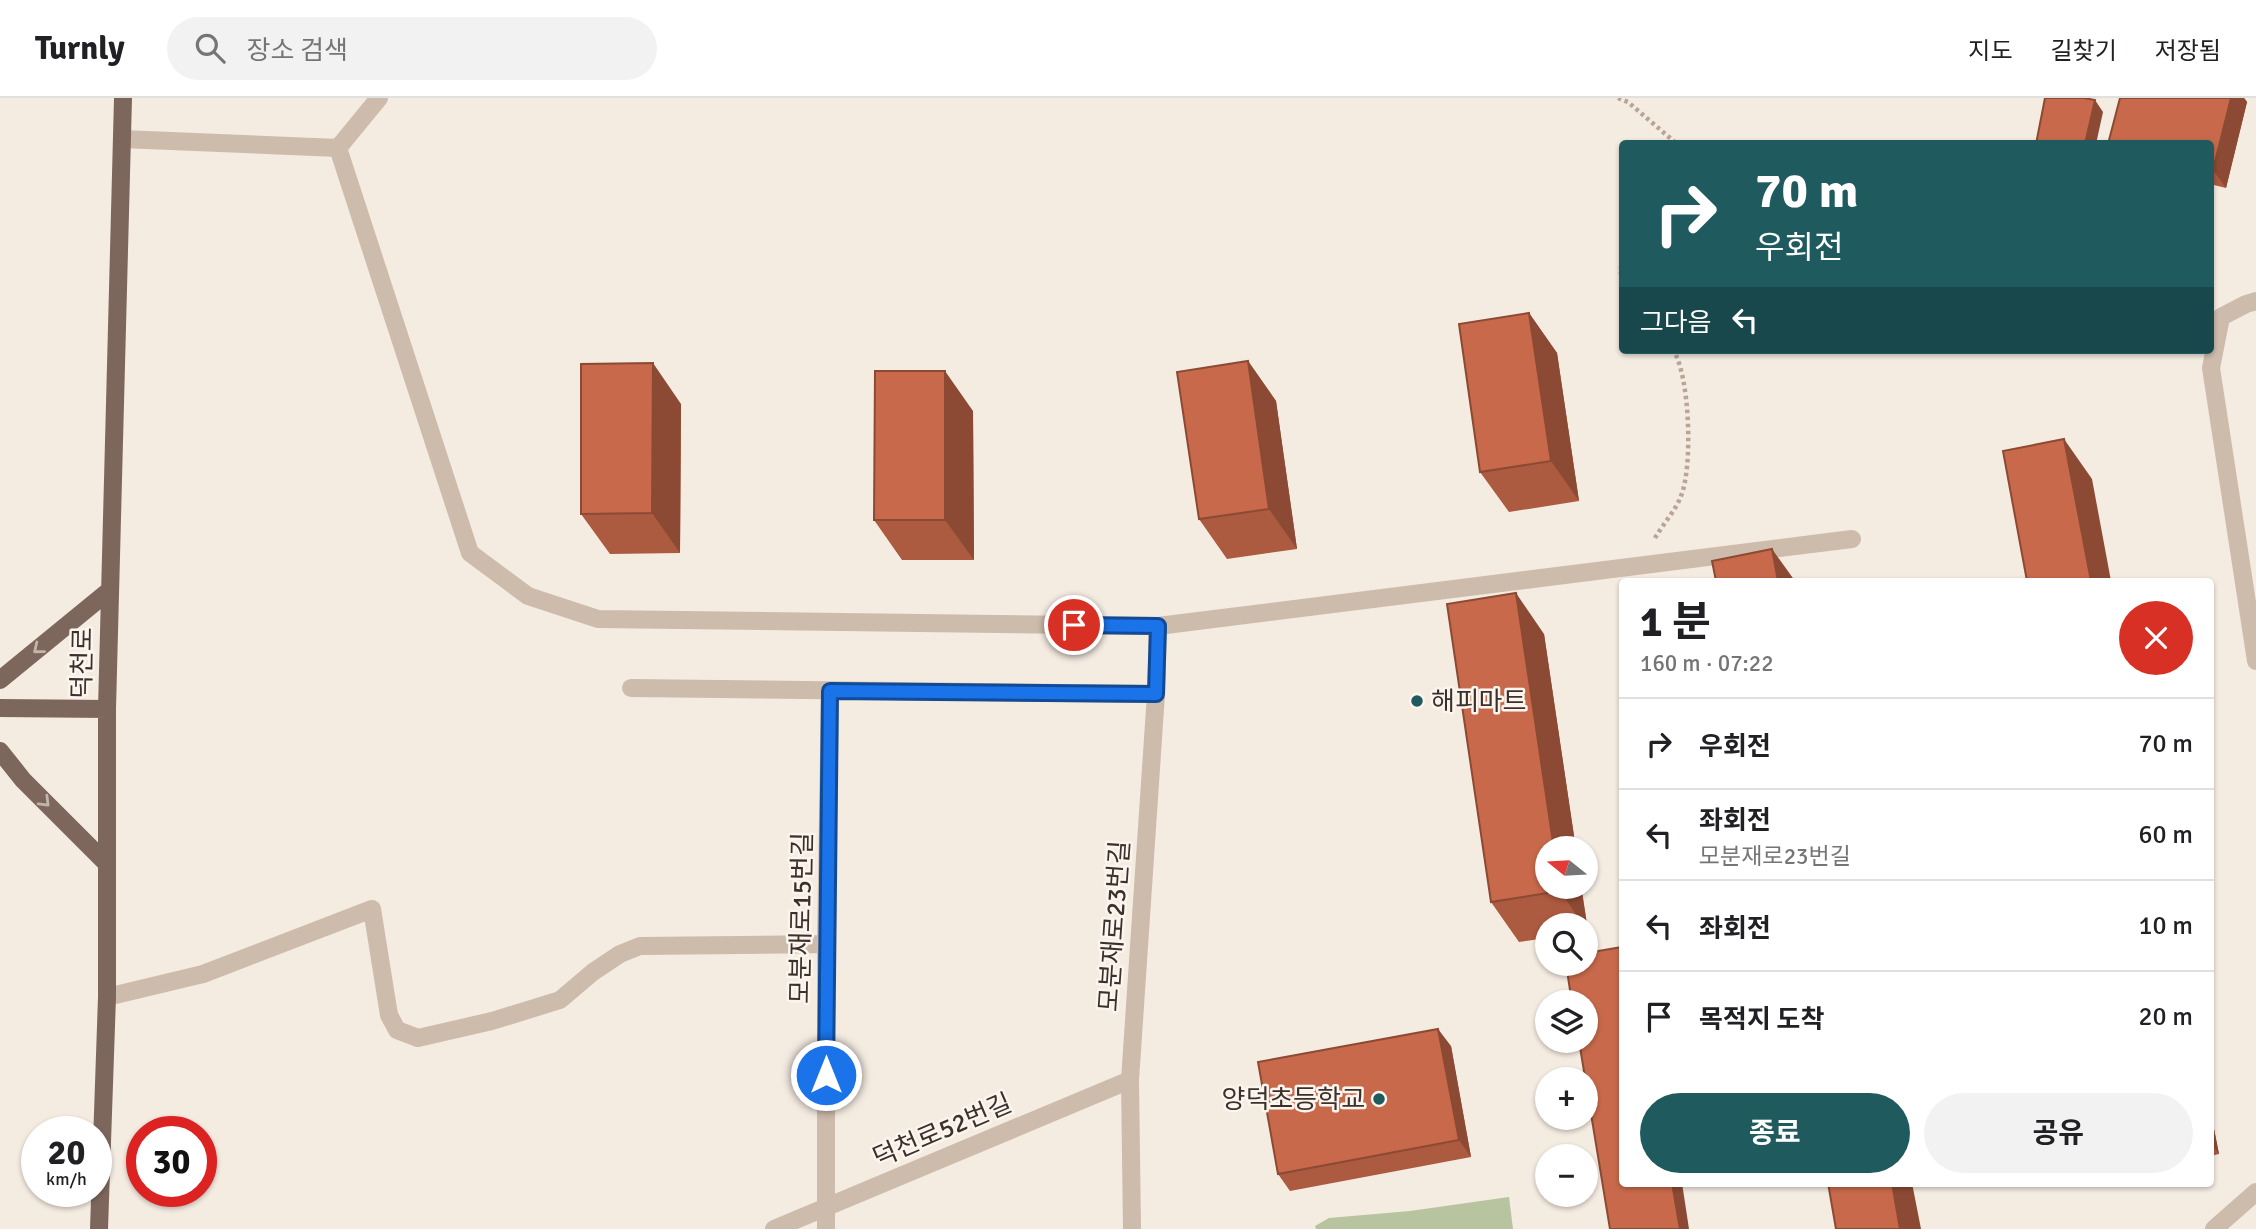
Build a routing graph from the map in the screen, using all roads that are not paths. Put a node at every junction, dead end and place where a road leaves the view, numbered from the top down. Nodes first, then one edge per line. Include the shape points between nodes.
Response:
1 (123, 98) edge
2 (379, 98) edge
3 (122, 139) junction
4 (338, 148) junction
5 (2256, 302) edge
6 (2214, 353) edge
7 (2214, 354) edge
8 (1852, 539) dead end
9 (110, 590) junction
10 (1158, 626) junction
11 (2256, 661) edge
12 (0, 680) edge
13 (631, 688) dead end
14 (830, 691) junction
15 (1156, 694) junction
16 (0, 708) edge
17 (107, 709) junction
18 (0, 751) edge
19 (107, 864) junction
20 (826, 944) junction
21 (107, 997) junction
22 (1130, 1080) junction
23 (2256, 1192) edge
24 (826, 1206) junction
25 (99, 1229) edge
26 (774, 1229) edge
27 (826, 1229) edge
28 (1132, 1229) edge
29 (2214, 1229) edge

1 - 3 main road, 덕천로
2 - 4 street
3 - 4 street
3 - 9 main road, 덕천로
4 - 10 street via 470,553 528,596 598,619
5 - 6 street via 2221,317
7 - 11 street via 2211,368
8 - 10 street
9 -> 12 main road
9 - 17 main road, 덕천로
10 - 15 street, 모분재로23번길
13 - 14 street
14 - 15 street
14 - 20 street, 모분재로15번길
15 - 22 street, 모분재로23번길
16 - 17 main road
17 - 19 main road, 덕천로
18 -> 19 main road
19 - 21 main road, 덕천로
20 - 21 street via 640,946 593,972 560,1000 418,1038 397,1030 389,1015 372,909 203,974
20 - 24 street, 모분재로15번길
21 - 25 main road, 덕천로
22 - 24 street, 덕천로52번길
22 - 28 street, 모분재로23번길
23 - 29 street
24 - 26 street, 덕천로52번길
24 - 27 street, 모분재로15번길

